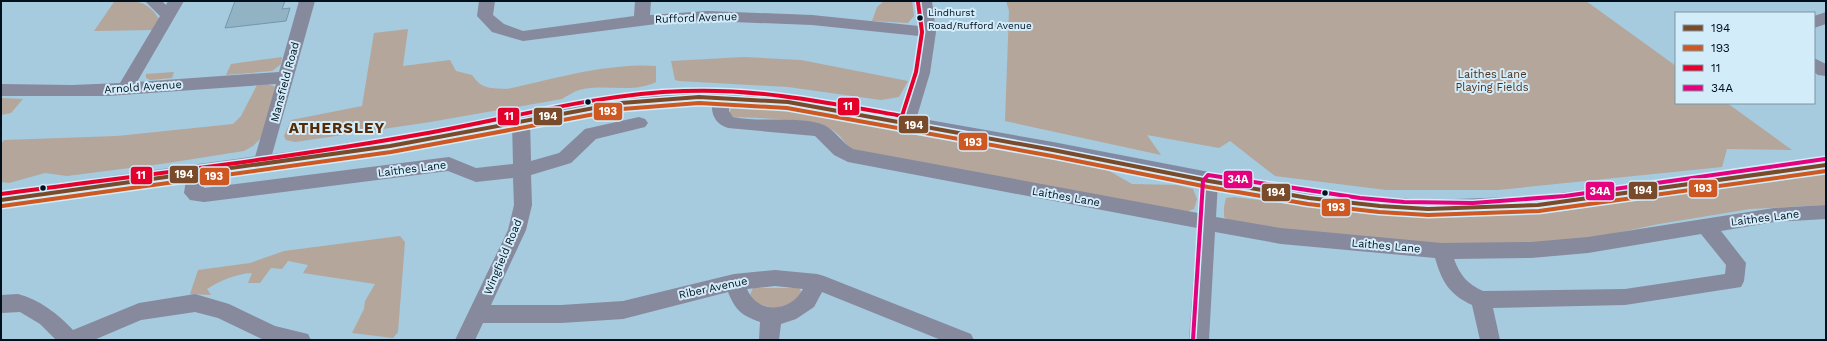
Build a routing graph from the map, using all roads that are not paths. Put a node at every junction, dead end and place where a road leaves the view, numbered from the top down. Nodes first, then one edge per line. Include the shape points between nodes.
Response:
1 (154, 1) edge
2 (176, 1) edge
3 (307, 1) edge
4 (487, 1) edge
5 (642, 1) edge
6 (924, 1) edge
7 (168, 15) junction
8 (1826, 17) edge
9 (642, 21) junction
10 (1815, 22) edge
11 (928, 32) junction
12 (286, 77) junction
13 (1, 90) edge
14 (125, 90) junction
15 (722, 97) junction
16 (520, 121) junction
17 (639, 123) dead end
18 (906, 123) junction
19 (262, 164) junction
20 (1826, 166) edge
21 (522, 169) junction
22 (196, 173) junction
23 (1209, 181) junction
24 (1, 200) edge
25 (1826, 212) edge
26 (1207, 224) junction
27 (1705, 225) junction
28 (1442, 251) junction
29 (734, 282) junction
30 (817, 282) junction
31 (1481, 300) junction
32 (1, 304) edge
33 (478, 314) junction
34 (771, 317) junction
35 (70, 340) edge
36 (301, 340) edge
37 (465, 340) edge
38 (769, 340) edge
39 (964, 340) edge
40 (1199, 340) edge
41 (1490, 340) edge

1 - 7 street
2 - 7 street
3 - 12 street, Mansfield Road
4 - 9 street, Rufford Avenue via 485,16 498,28 523,36
5 - 9 street
6 - 11 street
7 - 14 street
8 - 10 street
9 - 11 street, Rufford Avenue via 707,16 752,17
11 - 18 street via 922,73
12 - 14 street, Arnold Avenue
12 - 19 street, Mansfield Road
13 - 14 street, Arnold Avenue
15 - 16 main road via 648,100
15 - 18 main road via 788,102
15 - 26 street, Laithes Lane via 720,111 728,122 818,130 848,155
16 - 19 main road via 390,146
16 - 21 street, Wingfield Road
17 - 21 street, Laithes Lane via 592,134 565,158
18 - 23 main road
19 - 22 main road
20 - 23 main road via 1735,176 1566,202 1428,209 1309,198
21 - 22 street, Laithes Lane via 479,176 449,164 204,195 192,193
21 - 33 street, Wingfield Road via 523,205 517,230
22 - 24 main road
23 - 26 street
25 - 27 street, Laithes Lane via 1774,215
26 - 28 street, Laithes Lane via 1281,236
26 - 40 street
27 - 28 street, Laithes Lane via 1588,245 1531,250
27 - 31 street via 1736,263 1734,281 1625,297
28 - 31 street via 1456,286 1466,294
29 - 30 street, Riber Avenue via 775,278
29 - 33 street, Riber Avenue via 623,310 561,314
29 - 34 street via 742,301 755,311
30 - 34 street via 807,301 789,313
30 - 39 street, Riber Avenue
31 - 41 street
32 - 35 street via 19,302 56,326
33 - 37 street, Wingfield Road
34 - 38 street
35 - 36 street via 139,312 195,303 222,310 272,334

